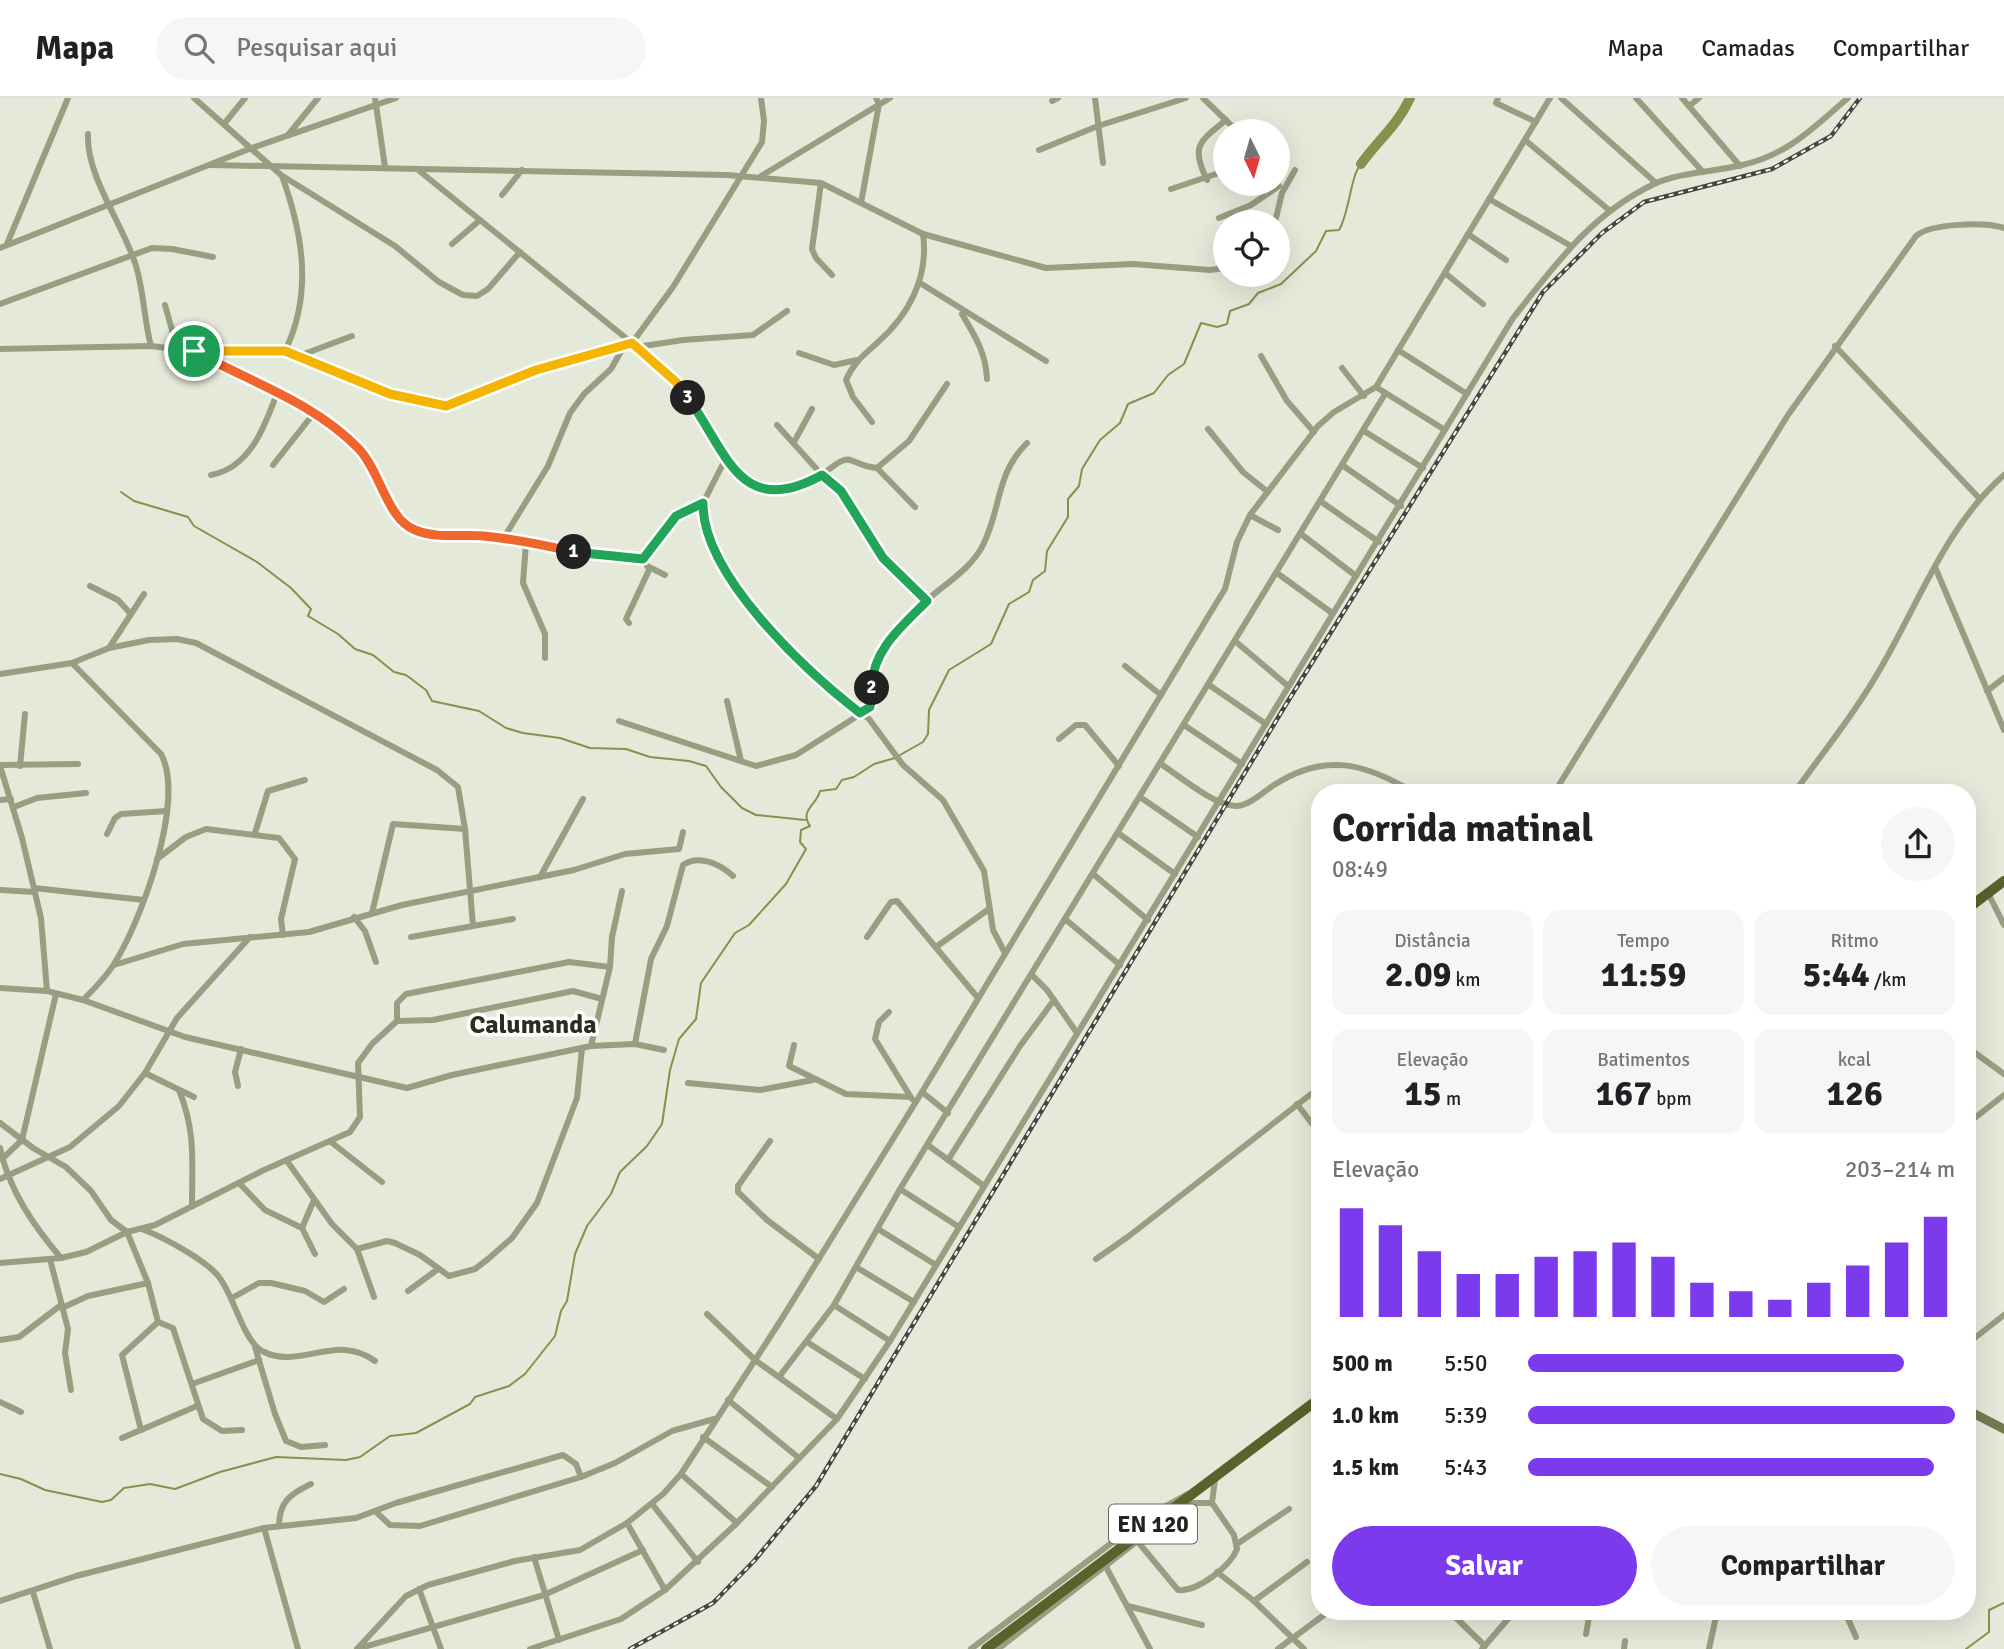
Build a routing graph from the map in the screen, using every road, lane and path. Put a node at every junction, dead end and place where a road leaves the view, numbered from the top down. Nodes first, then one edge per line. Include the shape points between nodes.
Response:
1 (194, 98) edge
2 (245, 98) edge
3 (318, 98) edge
4 (396, 98) edge
5 (761, 98) edge
6 (890, 98) edge
7 (1095, 98) edge
8 (1186, 98) edge
9 (1203, 98) edge
10 (1487, 98) edge
11 (1550, 98) edge
12 (1561, 98) edge
13 (1636, 98) edge
14 (1682, 98) edge
15 (1699, 98) edge
16 (1848, 98) edge
17 (65, 100) edge
18 (1497, 100) edge
19 (376, 101) edge
20 (878, 101) edge
21 (1689, 106) junction
22 (1225, 119) edge
23 (1536, 122) junction
24 (224, 124) junction
25 (1098, 127) junction
26 (1213, 130) edge
27 (88, 134) dead end
28 (288, 136) junction
29 (1525, 140) junction
30 (249, 149) junction
31 (1039, 150) dead end
32 (1103, 163) dead end
33 (268, 164) junction
34 (210, 165) junction
35 (1740, 166) junction
36 (386, 167) junction
37 (416, 168) junction
38 (522, 170) junction
39 (1295, 170) dead end
40 (1703, 172) junction
41 (281, 174) junction
42 (743, 175) junction
43 (1290, 175) edge
44 (761, 176) junction
45 (1213, 177) edge
46 (1207, 180) junction
47 (821, 183) junction
48 (1656, 183) junction
49 (1171, 189) dead end
50 (502, 195) dead end
51 (1265, 196) edge
52 (1489, 199) junction
53 (860, 203) junction
54 (109, 205) junction
55 (1239, 210) edge
56 (1609, 210) junction
57 (480, 220) junction
58 (2004, 228) edge
59 (923, 234) junction
60 (1468, 234) junction
61 (452, 244) dead end
62 (3, 246) edge
63 (1571, 246) junction
64 (520, 252) junction
65 (133, 257) junction
66 (213, 257) dead end
67 (1506, 260) dead end
68 (1213, 270) edge
69 (1445, 273) junction
70 (832, 275) dead end
71 (920, 283) junction
72 (0, 304) edge
73 (1483, 304) dead end
74 (165, 305) dead end
75 (960, 310) junction
76 (787, 311) dead end
77 (352, 336) dead end
78 (634, 345) junction
79 (151, 346) junction
80 (624, 346) junction
81 (1835, 346) junction
82 (177, 348) junction
83 (0, 349) edge
84 (1398, 350) junction
85 (194, 351) junction
86 (285, 351) junction
87 (799, 353) dead end
88 (1261, 356) dead end
89 (296, 357) junction
90 (857, 360) junction
91 (1046, 361) dead end
92 (1342, 368) dead end
93 (987, 379) dead end
94 (947, 384) dead end
95 (1376, 387) junction
96 (276, 393) junction
97 (1385, 394) junction
98 (1467, 394) junction
99 (1364, 396) junction
100 (812, 408) dead end
101 (314, 413) junction
102 (872, 422) dead end
103 (777, 425) dead end
104 (1208, 429) dead end
105 (1445, 430) junction
106 (1364, 431) junction
107 (1314, 432) junction
108 (794, 442) junction
109 (1027, 443) dead end
110 (725, 460) junction
111 (273, 465) dead end
112 (1342, 465) junction
113 (877, 468) junction
114 (1423, 468) junction
115 (211, 475) dead end
116 (822, 475) junction
117 (2004, 475) edge
118 (1268, 492) junction
119 (1980, 499) junction
120 (1320, 501) junction
121 (703, 503) junction
122 (1401, 506) junction
123 (915, 507) dead end
124 (1250, 515) junction
125 (1278, 530) dead end
126 (1301, 534) junction
127 (503, 539) junction
128 (1379, 542) junction
129 (526, 543) junction
130 (643, 559) junction
131 (1935, 567) junction
132 (650, 568) junction
133 (1277, 573) junction
134 (666, 575) dead end
135 (1356, 576) junction
136 (90, 586) dead end
137 (144, 594) dead end
138 (927, 601) junction
139 (130, 613) junction
140 (1332, 613) junction
141 (629, 623) dead end
142 (1235, 641) junction
143 (109, 648) junction
144 (545, 658) dead end
145 (72, 663) junction
146 (1125, 666) dead end
147 (0, 674) edge
148 (2004, 678) edge
149 (1209, 685) junction
150 (1288, 686) junction
151 (1987, 691) junction
152 (1161, 695) junction
153 (727, 701) dead end
154 (860, 713) junction
155 (25, 714) dead end
156 (619, 720) dead end
157 (1266, 724) junction
158 (1185, 725) junction
159 (2004, 730) edge
160 (1059, 739) dead end
161 (741, 761) junction
162 (78, 764) dead end
163 (1161, 764) junction
164 (1242, 764) junction
165 (0, 765) edge
166 (20, 766) junction
167 (1119, 766) junction
168 (305, 780) dead end
169 (1397, 784) edge
170 (1560, 784) edge
171 (1800, 784) edge
172 (86, 793) dead end
173 (1140, 797) junction
174 (11, 799) junction
175 (583, 799) dead end
176 (0, 800) edge
177 (1219, 802) junction
178 (14, 807) junction
179 (167, 811) junction
180 (465, 829) junction
181 (683, 831) dead end
182 (255, 833) junction
183 (1118, 833) junction
184 (107, 834) dead end
185 (1198, 836) junction
186 (677, 850) junction
187 (157, 859) junction
188 (682, 865) junction
189 (1093, 874) junction
190 (1175, 874) junction
191 (733, 876) dead end
192 (540, 877) junction
193 (2004, 881) edge
194 (0, 890) edge
195 (34, 890) junction
196 (470, 890) junction
197 (622, 891) dead end
198 (1988, 893) junction
199 (144, 900) junction
200 (1976, 902) edge
201 (989, 909) junction
202 (372, 913) junction
203 (354, 917) junction
204 (513, 919) dead end
205 (1065, 919) junction
206 (1148, 920) junction
207 (2004, 925) edge
208 (473, 926) junction
209 (283, 934) junction
210 (250, 937) junction
211 (411, 937) dead end
212 (867, 937) dead end
213 (936, 947) junction
214 (1005, 953) junction
215 (376, 962) dead end
216 (114, 965) junction
217 (1120, 965) junction
218 (610, 967) junction
219 (1032, 975) junction
220 (1, 990) edge
221 (47, 991) junction
222 (56, 994) junction
223 (978, 998) junction
224 (602, 999) junction
225 (83, 1000) junction
226 (1054, 1000) junction
227 (888, 1012) dead end
228 (397, 1021) junction
229 (170, 1032) junction
230 (1077, 1033) junction
231 (635, 1044) junction
232 (794, 1045) dead end
233 (591, 1046) junction
234 (582, 1048) junction
235 (241, 1049) junction
236 (664, 1050) dead end
237 (1976, 1053) edge
238 (145, 1073) junction
239 (2004, 1073) edge
240 (357, 1078) junction
241 (813, 1080) junction
242 (688, 1083) dead end
243 (238, 1086) dead end
244 (179, 1090) junction
245 (922, 1092) junction
246 (1311, 1094) edge
247 (2004, 1096) edge
248 (194, 1097) dead end
249 (910, 1097) junction
250 (915, 1104) junction
251 (1297, 1104) junction
252 (948, 1113) junction
253 (1976, 1117) edge
254 (0, 1122) edge
255 (1311, 1122) edge
256 (22, 1140) junction
257 (770, 1141) dead end
258 (331, 1142) junction
259 (929, 1146) junction
260 (0, 1148) edge
261 (51, 1157) junction
262 (2, 1159) junction
263 (948, 1160) junction
264 (287, 1161) junction
265 (3, 1178) edge
266 (382, 1182) dead end
267 (239, 1183) junction
268 (984, 1186) junction
269 (900, 1189) junction
270 (314, 1200) junction
271 (192, 1206) junction
272 (959, 1227) junction
273 (302, 1228) junction
274 (140, 1229) junction
275 (878, 1229) junction
276 (127, 1232) junction
277 (357, 1249) junction
278 (315, 1254) dead end
279 (61, 1258) junction
280 (50, 1259) junction
281 (819, 1259) junction
282 (1096, 1259) dead end
283 (0, 1263) edge
284 (936, 1265) junction
285 (856, 1267) junction
286 (438, 1269) junction
287 (148, 1283) junction
288 (344, 1289) dead end
289 (408, 1291) dead end
290 (374, 1297) dead end
291 (232, 1298) junction
292 (914, 1301) junction
293 (834, 1305) junction
294 (61, 1306) junction
295 (707, 1314) dead end
296 (2004, 1315) edge
297 (158, 1322) junction
298 (1976, 1337) edge
299 (0, 1340) edge
300 (890, 1341) junction
301 (807, 1342) junction
302 (256, 1347) junction
303 (259, 1360) junction
304 (755, 1360) junction
305 (375, 1361) dead end
306 (779, 1377) junction
307 (865, 1379) junction
308 (192, 1384) junction
309 (71, 1390) dead end
310 (728, 1400) junction
311 (0, 1402) edge
312 (197, 1406) junction
313 (1311, 1409) edge
314 (21, 1412) dead end
315 (1976, 1415) edge
316 (714, 1419) junction
317 (837, 1419) junction
318 (2004, 1429) edge
319 (141, 1430) junction
320 (242, 1430) dead end
321 (703, 1437) junction
322 (122, 1438) dead end
323 (325, 1446) dead end
324 (799, 1458) junction
325 (681, 1474) junction
326 (1216, 1474) junction
327 (581, 1477) junction
328 (311, 1484) dead end
329 (772, 1487) junction
330 (1186, 1499) junction
331 (1212, 1503) junction
332 (652, 1504) junction
333 (1289, 1509) dead end
334 (375, 1511) junction
335 (627, 1523) junction
336 (737, 1524) junction
337 (279, 1526) junction
338 (264, 1528) junction
339 (1138, 1542) junction
340 (1237, 1544) junction
341 (643, 1550) junction
342 (534, 1557) junction
343 (698, 1562) junction
344 (1307, 1562) dead end
345 (1106, 1567) junction
346 (1217, 1572) junction
347 (419, 1589) junction
348 (665, 1590) junction
349 (33, 1591) junction
350 (544, 1595) junction
351 (0, 1601) edge
352 (1254, 1601) junction
353 (1128, 1606) junction
354 (1317, 1620) edge
355 (1458, 1620) edge
356 (1507, 1620) edge
357 (1589, 1620) edge
358 (1715, 1620) edge
359 (1849, 1620) edge
360 (1202, 1625) dead end
361 (434, 1628) junction
362 (1586, 1634) dead end
363 (1856, 1637) dead end
364 (1292, 1639) junction
365 (559, 1640) junction
366 (1484, 1647) edge
367 (50, 1649) edge
368 (298, 1649) edge
369 (357, 1649) edge
370 (441, 1649) edge
371 (530, 1649) edge
372 (971, 1649) edge
373 (986, 1649) edge
374 (998, 1649) edge
375 (1149, 1649) edge
376 (1278, 1649) edge
377 (1304, 1649) edge
378 (1709, 1649) edge

1 - 24 street
2 - 24 street
3 - 28 street
4 - 19 street
5 - 42 street via 762,142
6 - 20 street
7 - 25 street
8 - 25 street
9 - 22 street
10 - 18 street
11 - 23 street
12 - 48 street
13 - 40 street
14 - 21 street
15 - 21 street
16 - 35 street via 1801,141
17 - 62 street
18 - 23 street
19 - 28 street
19 - 36 street
20 - 44 street
20 - 53 street
21 - 35 street
23 - 29 street
24 - 30 street
25 - 31 street
25 - 32 street
26 - 46 street via 1199,145 1200,166
27 - 54 street
28 - 30 street
29 - 52 street
29 - 56 street
30 - 33 street
30 - 34 street
33 - 34 street
33 - 36 street
33 - 41 street
34 - 54 street
35 - 40 street
36 - 37 street
37 - 38 street
37 - 57 street
38 - 42 street
38 - 50 street
39 - 43 street
40 - 48 street
41 - 64 street via 463,295 477,296 488,289
41 - 86 street via 304,268 301,308
42 - 44 street
42 - 78 street
44 - 47 street
45 - 46 street
46 - 49 street
47 - 53 street
47 - 70 street via 813,249
48 - 56 street
51 - 55 street
52 - 60 street
52 - 63 street
53 - 59 street
54 - 62 street
54 - 65 street
56 - 63 street
57 - 61 street
57 - 64 street
58 - 81 street via 1986,224 1922,231
59 - 68 street via 1046,268 1116,264
59 - 71 street
60 - 67 street
60 - 69 street
63 - 98 street via 1513,318
64 - 78 street
65 - 66 street via 161,247
65 - 72 street
65 - 79 street
69 - 73 street
69 - 84 street
71 - 75 street
71 - 90 street via 896,323
74 - 82 street
75 - 91 street
75 - 93 street via 980,345
76 - 78 street via 752,335
77 - 89 street
78 - 80 street
78 - 110 street via 676,382
79 - 82 street
79 - 83 street
80 - 89 street via 536,370 446,406 390,394
80 - 127 street via 611,369 570,413 548,466
81 - 119 street
81 - 170 street via 1754,468
82 - 85 street
84 - 95 street
84 - 98 street
85 - 86 street
85 - 96 street
86 - 89 street
87 - 90 street via 824,364
88 - 107 street via 1287,401
90 - 102 street via 846,385
92 - 99 street
94 - 113 street via 909,441
95 - 97 street
95 - 99 street
96 - 101 street
96 - 115 street via 263,430 245,456
97 - 105 street
97 - 106 street
98 - 105 street
99 - 107 street via 1334,412
100 - 108 street
101 - 111 street
101 - 127 street via 344,435 373,467 400,521 431,536
103 - 108 street
104 - 118 street via 1243,472
105 - 114 street
106 - 112 street
106 - 114 street
107 - 118 street
108 - 116 street
109 - 138 street via 1005,470 989,529 976,556
110 - 116 street via 755,487 778,490
110 - 121 street
112 - 120 street
112 - 122 street
113 - 116 street via 842,460
113 - 123 street
114 - 122 street
116 - 138 street via 841,491 883,558
117 - 119 street
118 - 124 street
119 - 131 street
120 - 126 street
120 - 128 street
121 - 130 street via 676,516
121 - 154 street via 711,547 736,589 791,649
122 - 128 street
124 - 125 street
124 - 152 street via 1237,542 1225,589
126 - 133 street
126 - 135 street
127 - 129 street
128 - 135 street
129 - 130 street
129 - 144 street via 523,583 545,634
130 - 132 street
131 - 151 street
131 - 171 street via 1882,667
132 - 134 street
132 - 141 street via 626,619
133 - 140 street
133 - 142 street
135 - 140 street
136 - 139 street via 118,600
137 - 139 street
138 - 154 street via 878,657 872,702
139 - 143 street
140 - 150 street
142 - 149 street
142 - 150 street
143 - 145 street
143 - 180 street via 177,639 219,653 450,777 460,794
145 - 147 street
145 - 179 street via 161,754 166,768
146 - 152 street
148 - 151 street
149 - 157 street
149 - 158 street
150 - 157 street
151 - 159 street
152 - 167 street
153 - 161 street
154 - 161 street via 796,755 767,766
154 - 201 street via 954,817 986,878
155 - 166 street
156 - 161 street
157 - 164 street
158 - 163 street
158 - 164 street
160 - 167 street via 1076,725 1085,725
162 - 166 street
163 - 173 street
163 - 177 street
164 - 177 street
165 - 166 street
165 - 174 street
167 - 214 street
168 - 182 street via 268,791
169 - 177 street via 1364,768 1315,765 1296,771 1247,803
172 - 178 street via 37,798
173 - 183 street
173 - 185 street
174 - 176 street
174 - 178 street
175 - 192 street
177 - 185 street
178 - 195 street
179 - 184 street via 121,814
179 - 187 street
180 - 196 street
180 - 202 street via 393,824
181 - 186 street
182 - 187 street via 217,828 196,831
182 - 209 street via 279,838 295,859 281,919
183 - 189 street
183 - 190 street
185 - 190 street
186 - 188 street
186 - 192 street via 625,854
187 - 199 street
188 - 191 street via 713,862
188 - 231 street via 667,926 651,959
189 - 205 street
189 - 206 street
190 - 206 street
192 - 196 street
193 - 198 main road
194 - 195 street
195 - 199 street
195 - 221 street
196 - 202 street
196 - 208 street
197 - 218 street
198 - 200 main road
198 - 207 street
199 - 216 street
201 - 213 street
201 - 214 street
202 - 203 street
203 - 209 street via 309,932
203 - 215 street via 365,930
204 - 208 street
205 - 217 street
205 - 219 street
206 - 217 street
208 - 211 street
209 - 210 street
210 - 216 street via 183,944
210 - 229 street
212 - 213 street via 894,900
213 - 223 street
214 - 223 street
216 - 225 street
217 - 230 street
218 - 224 street
218 - 228 street via 569,962 406,994 397,1003
219 - 226 street
219 - 252 street
220 - 221 street
221 - 222 street
222 - 225 street
222 - 256 street
223 - 245 street
224 - 228 street via 573,991 433,1020
224 - 233 street
225 - 229 street
226 - 230 street
226 - 263 street
227 - 249 street via 875,1038
228 - 240 street via 363,1055
229 - 235 street
229 - 238 street
230 - 268 street
231 - 233 street
231 - 236 street
232 - 241 street via 789,1066
233 - 234 street
234 - 240 street via 452,1075 422,1086 407,1088
234 - 286 street via 577,1098 527,1219 475,1269 454,1276
235 - 240 street
235 - 243 street via 235,1072
237 - 239 street
238 - 244 street
238 - 261 street via 120,1106 90,1134
240 - 258 street via 358,1123
241 - 242 street via 760,1090
241 - 249 street via 846,1094
244 - 248 street
244 - 271 street via 192,1133
245 - 250 street
245 - 252 street
246 - 251 street
247 - 253 street
249 - 250 street
250 - 281 street
251 - 255 street
251 - 282 street
252 - 259 street
254 - 256 street
256 - 261 street
256 - 262 street
257 - 281 street via 738,1192
258 - 264 street
258 - 266 street
259 - 263 street
259 - 269 street
260 - 262 street
261 - 265 street
261 - 276 street via 79,1178 111,1220
262 - 265 street
263 - 268 street
264 - 267 street
264 - 270 street
265 - 279 street
267 - 271 street
267 - 273 street via 265,1210
268 - 272 street
269 - 272 street
269 - 275 street
270 - 273 street
270 - 277 street
271 - 274 street
272 - 284 street
273 - 278 street
274 - 276 street
274 - 291 street via 208,1266
275 - 284 street
275 - 285 street
276 - 279 street via 86,1252
276 - 287 street
277 - 286 street via 387,1241
277 - 290 street
279 - 280 street
280 - 283 street
280 - 294 street
281 - 304 street
284 - 292 street
285 - 292 street
285 - 293 street
286 - 289 street
287 - 294 street
287 - 297 street
288 - 291 street via 324,1302 305,1291 259,1283
291 - 302 street
292 - 300 street
293 - 300 street
293 - 301 street
294 - 299 street via 19,1337
294 - 309 street via 68,1329 65,1353
295 - 304 street
296 - 298 street
297 - 308 street via 173,1328
297 - 319 street via 122,1355
300 - 307 street
301 - 306 street
301 - 307 street
302 - 303 street
302 - 305 street via 282,1356 346,1348
303 - 308 street
303 - 323 street via 286,1441 301,1447
304 - 306 street
304 - 310 street
306 - 317 street
307 - 317 street
308 - 312 street
310 - 316 street
310 - 324 street
311 - 314 street
312 - 319 street
312 - 320 street via 213,1428
313 - 326 main road, EN 120
315 - 318 street
316 - 321 street
316 - 327 street via 672,1431
317 - 324 street
319 - 322 street
321 - 325 street
321 - 329 street
324 - 329 street
325 - 332 street
325 - 336 street
326 - 330 main road, EN 120
326 - 331 street
327 - 334 street via 420,1526 390,1525
327 - 334 street via 576,1464 563,1455
328 - 337 street via 291,1493 283,1503
329 - 336 street
330 - 331 street
330 - 339 street
330 - 372 street via 1173,1500 1146,1517
330 - 373 main road, EN 120
331 - 340 street
332 - 335 street
332 - 343 street
333 - 340 street
334 - 337 street via 356,1518
335 - 341 street
335 - 342 street via 580,1550
336 - 343 street
337 - 338 street
338 - 349 street
338 - 368 street
339 - 345 street
339 - 346 street via 1178,1590 1197,1587
340 - 346 street via 1235,1554
341 - 348 street
341 - 350 street
342 - 347 street
342 - 350 street
343 - 348 street
344 - 352 street
345 - 353 street
345 - 374 street
346 - 352 street
347 - 361 street
347 - 369 street via 385,1616
348 - 365 street via 621,1619
349 - 351 street
349 - 367 street
350 - 361 street
350 - 365 street
352 - 364 street
353 - 360 street
353 - 375 street
354 - 364 street
355 - 366 street
356 - 366 street
357 - 362 street
358 - 378 street
359 - 363 street
361 - 369 street
361 - 370 street
364 - 376 street
364 - 377 street
365 - 371 street

